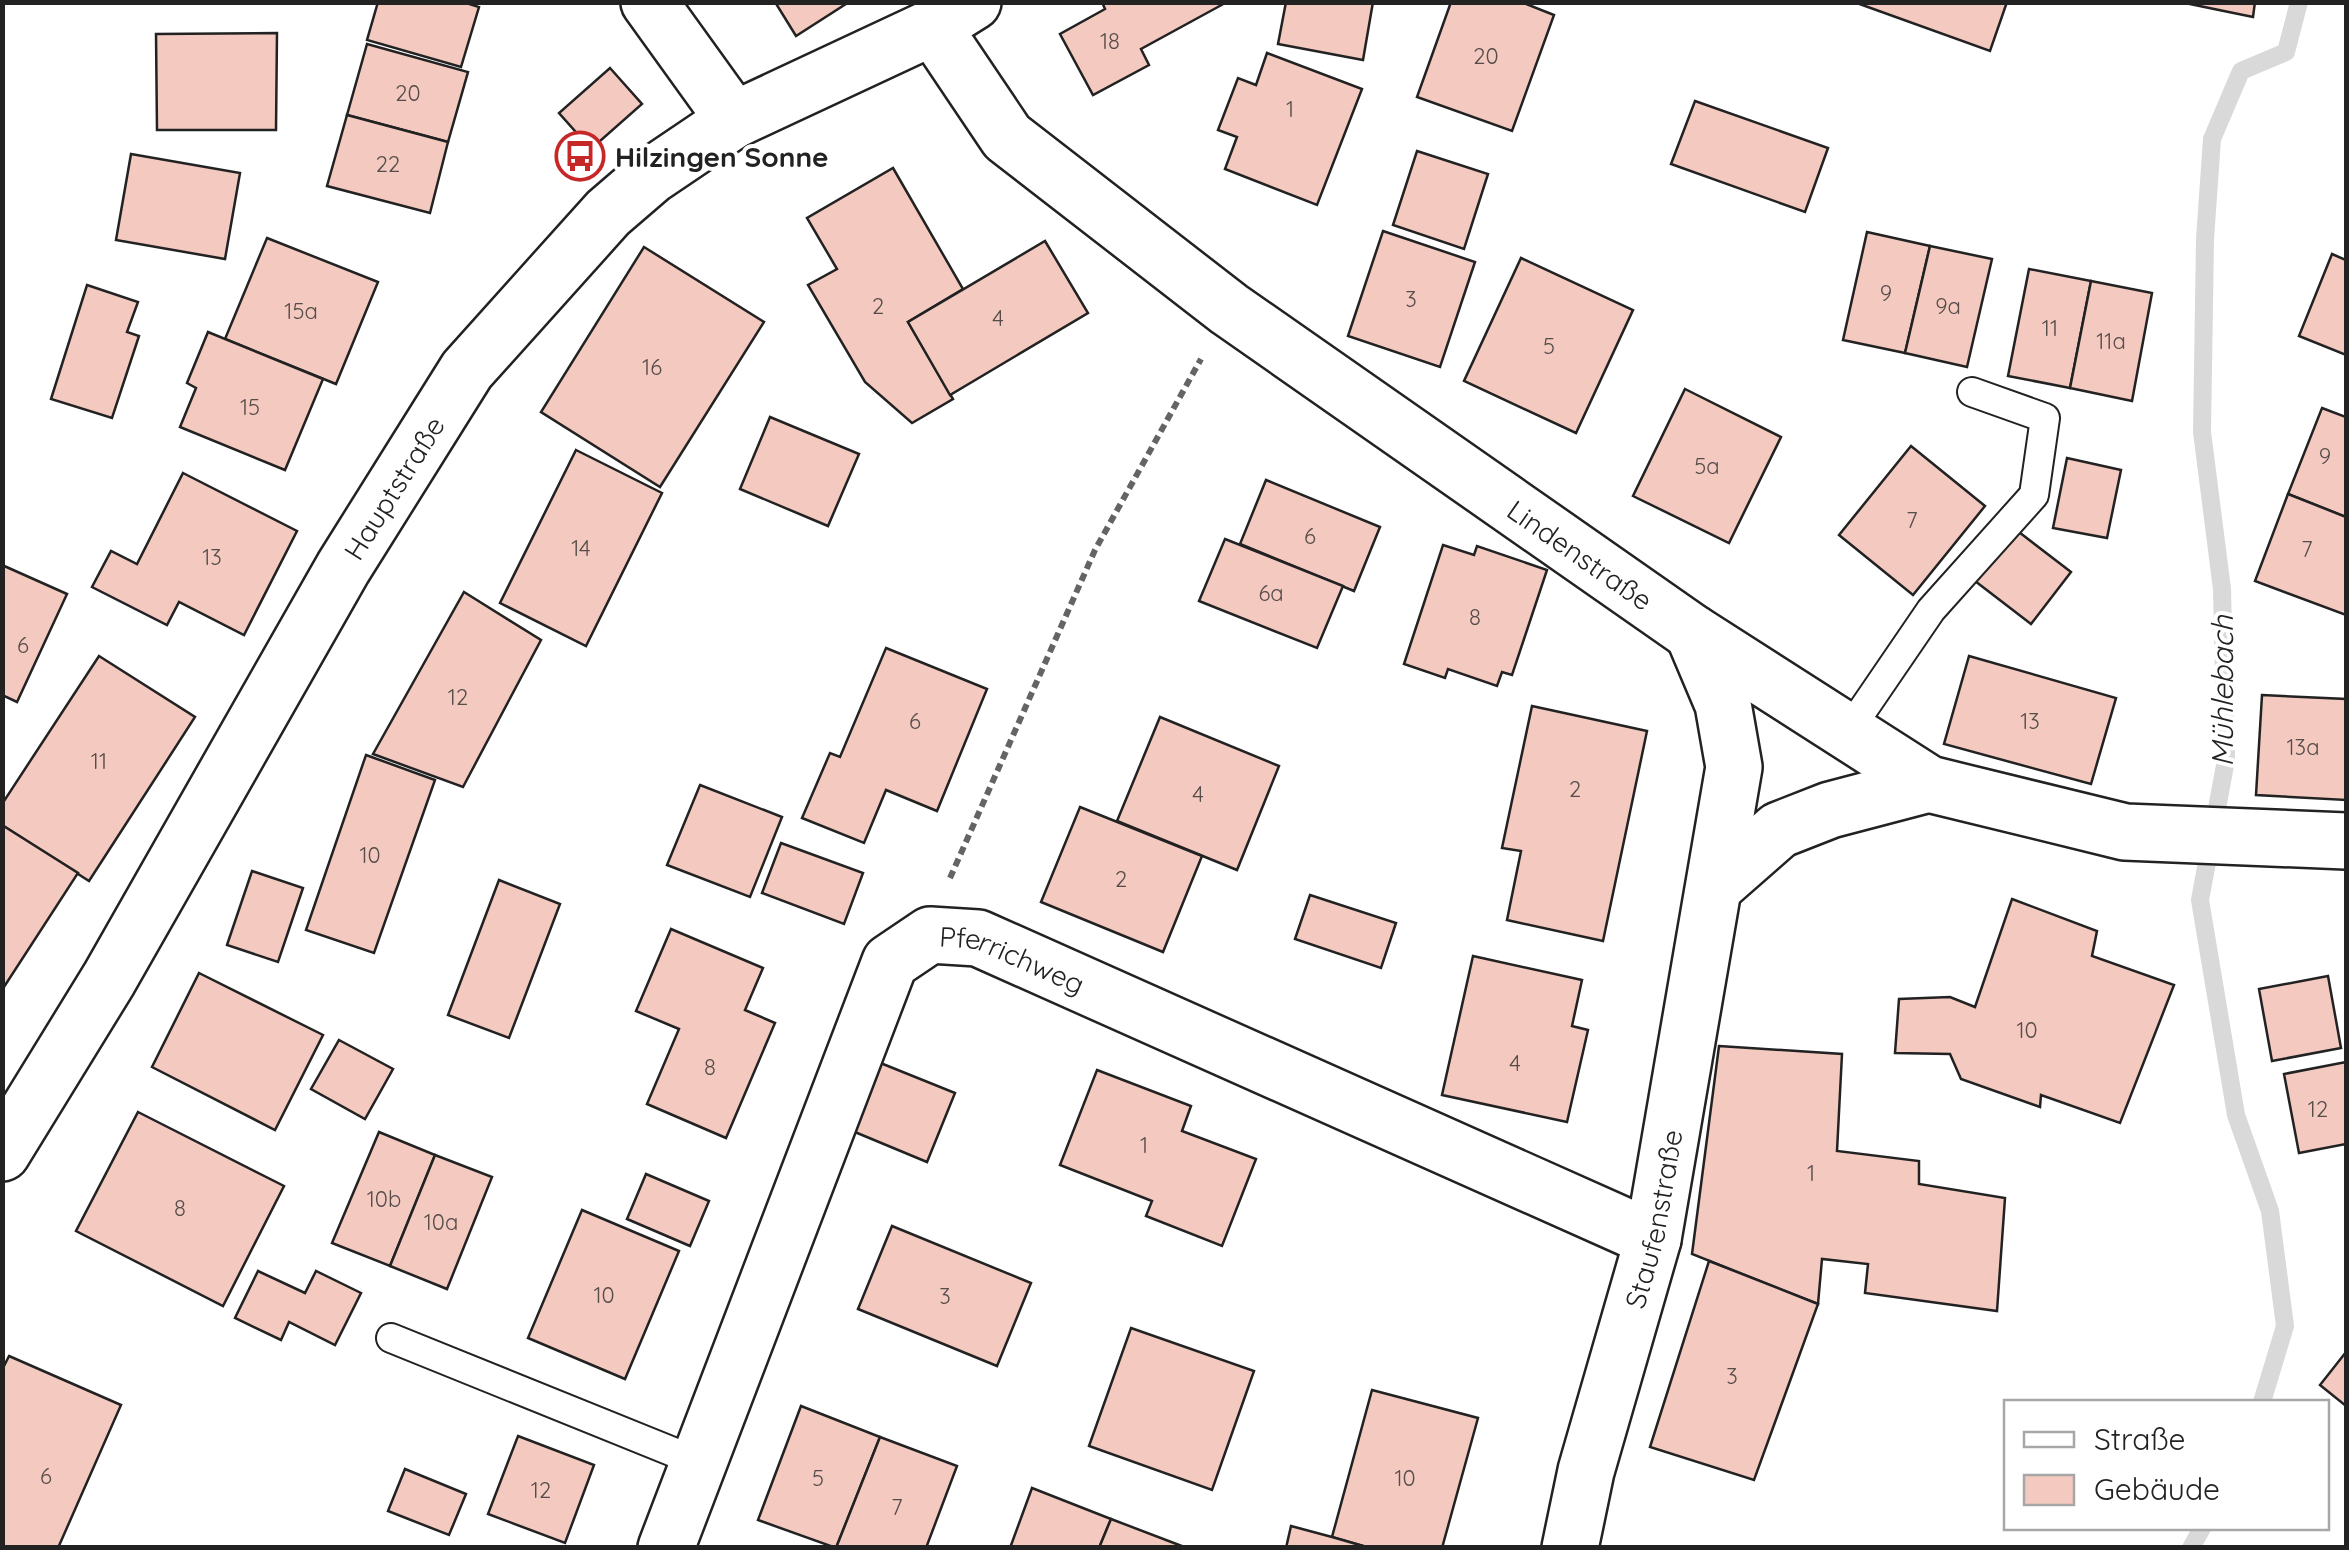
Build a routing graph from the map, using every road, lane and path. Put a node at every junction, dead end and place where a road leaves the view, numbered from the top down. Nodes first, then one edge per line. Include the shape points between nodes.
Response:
1 (649, 2) edge
2 (953, 15) edge
3 (734, 120) junction
4 (1229, 310) junction
5 (1972, 392) dead end
6 (1693, 633) junction
7 (1849, 730) junction
8 (1929, 784) junction
9 (2321, 840) edge
10 (1714, 887) junction
11 (930, 935) junction
12 (5, 1142) edge
13 (1653, 1239) junction
14 (391, 1338) dead end
15 (698, 1462) junction
16 (666, 1548) edge
17 (1570, 1548) edge

1 - 3 street
2 - 3 street, Hauptstraße
2 - 4 street, Lindenstraße via 1007,137
3 - 12 street, Hauptstraße via 608,212 467,370 343,568 110,979
4 - 6 street, Lindenstraße
4 - 11 path via 1095,550
5 - 7 lane via 2045,418 2034,495 1931,610
6 - 7 street, Lindenstraße
6 - 10 street, Staufenstraße via 1724,704 1734,767
7 - 8 street, Lindenstraße
8 - 9 street, Lindenstraße via 2125,832
8 - 10 street via 1779,830
10 - 13 street, Staufenstraße
11 - 13 street, Pferrichweg via 978,938
11 - 15 street, Pferrichweg via 890,962
13 - 17 street, Staufenstraße
14 - 15 lane
15 - 16 street, Pferrichweg

